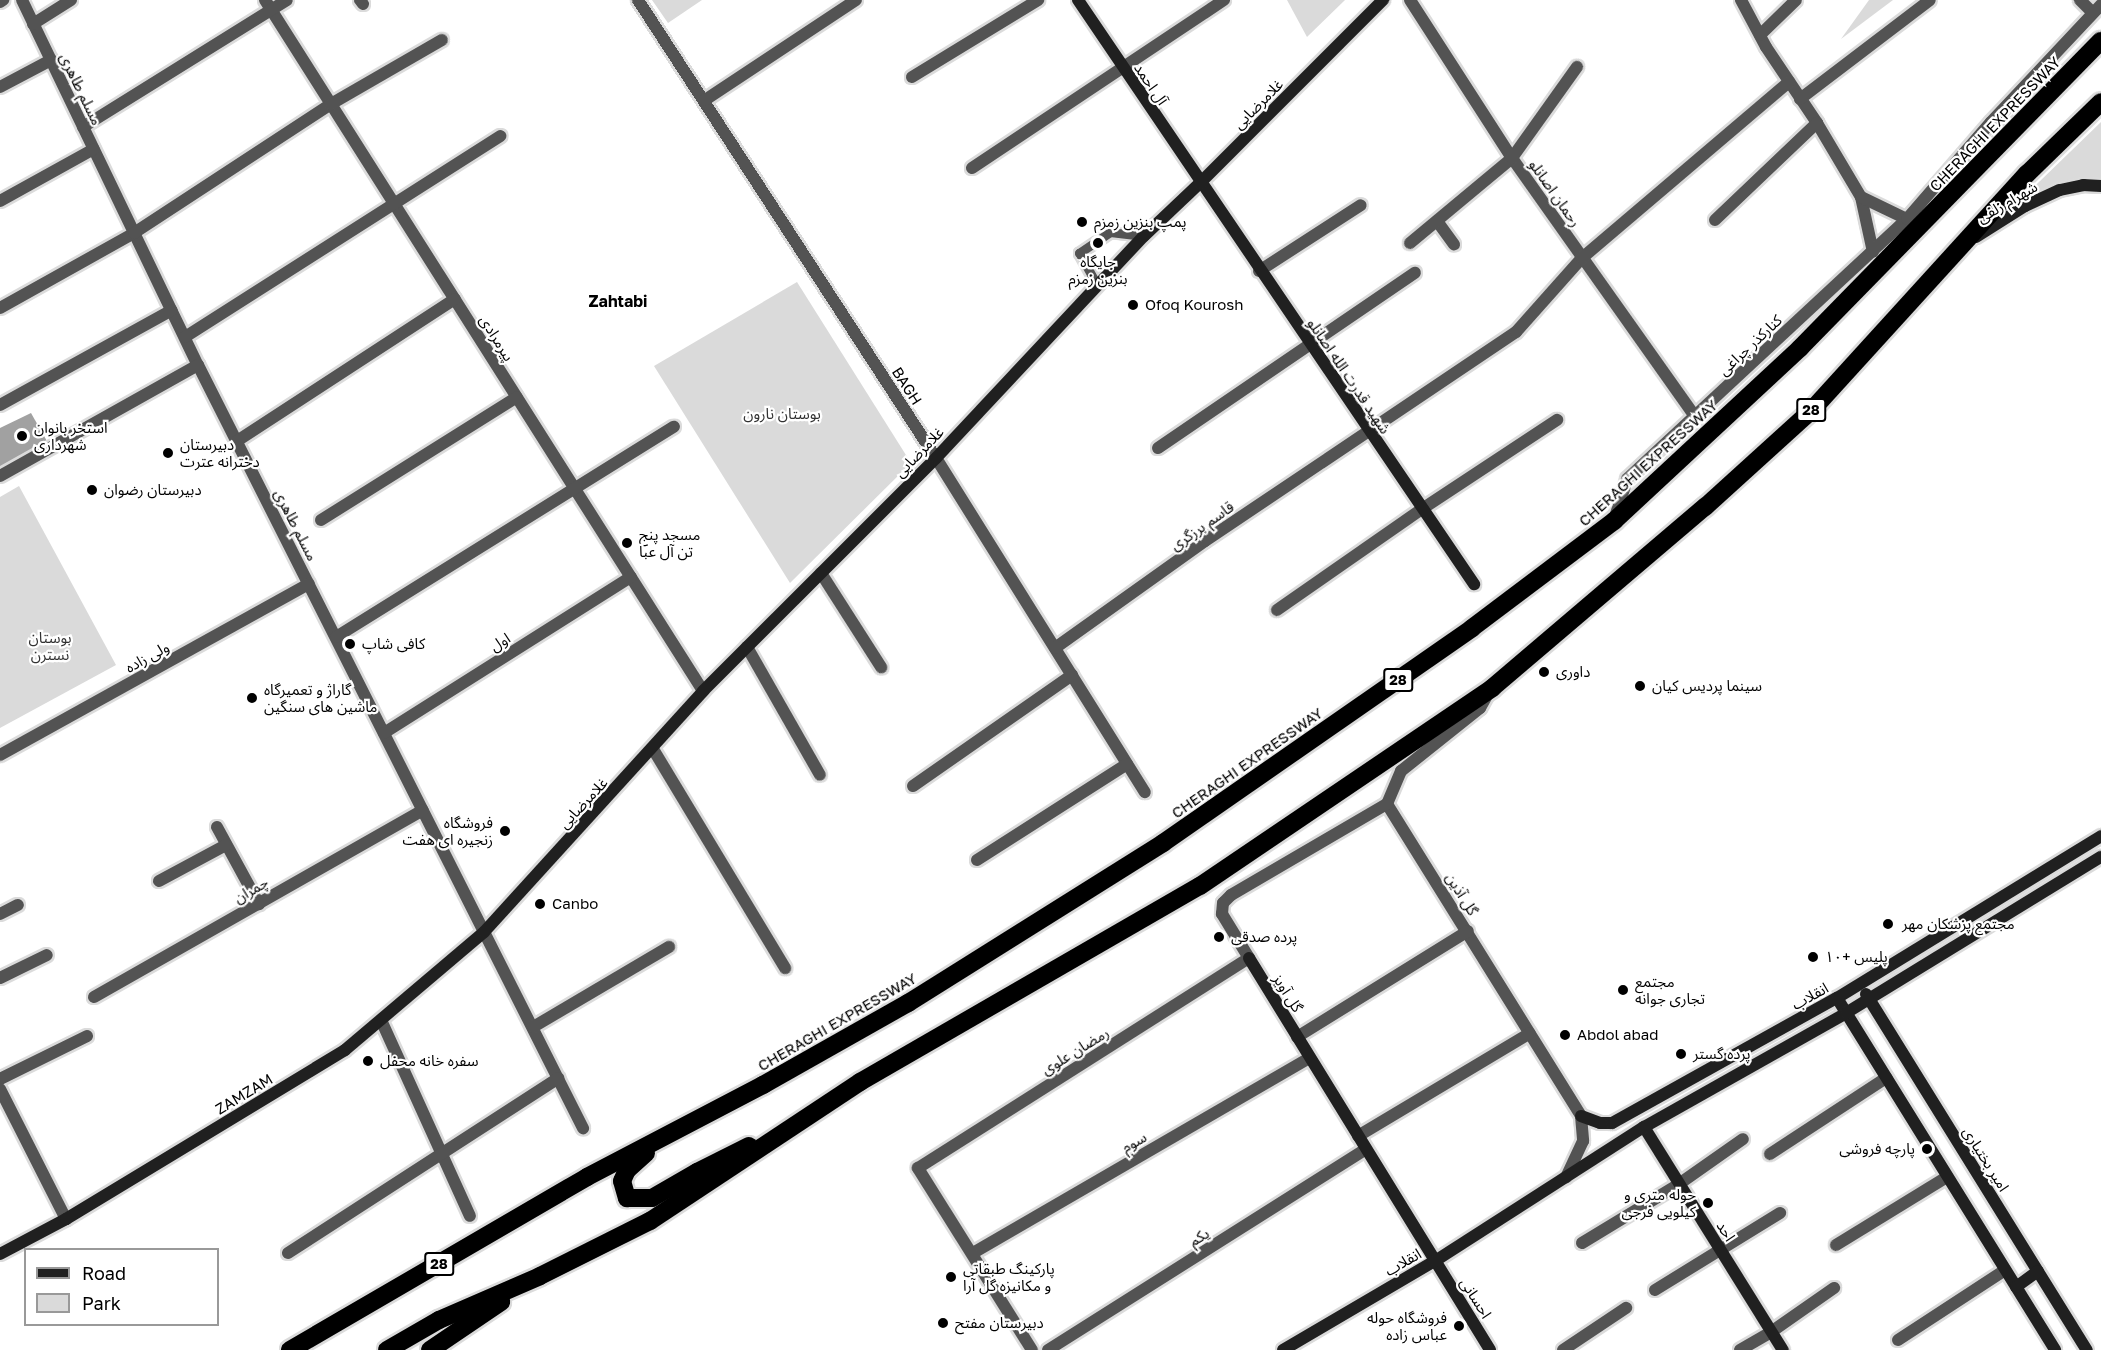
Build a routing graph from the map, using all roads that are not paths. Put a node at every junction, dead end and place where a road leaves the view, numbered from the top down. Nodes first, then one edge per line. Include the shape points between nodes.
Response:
1 (22, 0) edge
2 (71, 0) edge
3 (287, 0) edge
4 (638, 0) edge
5 (856, 0) edge
6 (1038, 0) edge
7 (1078, 0) edge
8 (1383, 0) edge
9 (1410, 0) edge
10 (1741, 0) edge
11 (1796, 0) edge
12 (1930, 0) edge
13 (2080, 0) edge
14 (1217, 2) edge
15 (268, 5) edge
16 (2097, 9) edge
17 (33, 24) junction
18 (1760, 35) junction
19 (442, 40) dead end
20 (2101, 41) edge
21 (51, 60) junction
22 (1122, 67) junction
23 (1577, 67) dead end
24 (912, 77) dead end
25 (1789, 82) junction
26 (0, 87) edge
27 (1800, 99) junction
28 (705, 100) junction
29 (2101, 102) edge
30 (331, 104) junction
31 (1817, 123) junction
32 (83, 127) junction
33 (500, 136) dead end
34 (94, 149) junction
35 (1512, 158) junction
36 (972, 168) dead end
37 (1200, 183) junction
38 (2101, 186) edge
39 (1861, 197) junction
40 (0, 201) edge
41 (394, 203) junction
42 (1361, 205) dead end
43 (1907, 219) junction
44 (1715, 220) dead end
45 (1437, 221) junction
46 (135, 233) junction
47 (1144, 236) junction
48 (1410, 243) dead end
49 (1965, 243) junction
50 (1454, 244) dead end
51 (1873, 252) junction
52 (1582, 258) junction
53 (1259, 271) junction
54 (1415, 273) dead end
55 (1096, 285) junction
56 (455, 299) junction
57 (0, 308) edge
58 (172, 309) junction
59 (184, 337) junction
60 (1309, 344) junction
61 (198, 365) junction
62 (517, 398) junction
63 (0, 405) edge
64 (1695, 416) junction
65 (1557, 420) dead end
66 (674, 427) dead end
67 (1368, 431) junction
68 (237, 441) junction
69 (1158, 448) dead end
70 (936, 458) junction
71 (0, 476) edge
72 (575, 489) junction
73 (1422, 508) junction
74 (321, 520) dead end
75 (1614, 521) junction
76 (821, 573) junction
77 (631, 577) junction
78 (309, 584) junction
79 (1474, 584) dead end
80 (1277, 610) dead end
81 (336, 637) junction
82 (747, 647) junction
83 (1055, 648) junction
84 (881, 667) dead end
85 (1072, 675) junction
86 (1492, 688) junction
87 (703, 691) junction
88 (384, 733) junction
89 (652, 749) junction
90 (0, 756) edge
91 (1127, 764) junction
92 (820, 775) dead end
93 (913, 786) dead end
94 (1145, 792) dead end
95 (1387, 804) junction
96 (423, 810) junction
97 (217, 827) dead end
98 (2101, 837) edge
99 (226, 845) junction
100 (2101, 857) edge
101 (977, 860) dead end
102 (159, 881) dead end
103 (259, 903) junction
104 (18, 905) dead end
105 (0, 914) edge
106 (1468, 931) junction
107 (484, 932) junction
108 (669, 947) dead end
109 (47, 955) dead end
110 (1249, 958) junction
111 (785, 968) dead end
112 (0, 978) edge
113 (1861, 984) junction
114 (94, 997) dead end
115 (1837, 998) junction
116 (1869, 999) junction
117 (1846, 1013) junction
118 (381, 1020) junction
119 (533, 1027) junction
120 (1530, 1033) junction
121 (87, 1036) dead end
122 (1297, 1037) junction
123 (1310, 1058) junction
124 (558, 1078) junction
125 (1886, 1078) junction
126 (0, 1079) edge
127 (0, 1089) edge
128 (1581, 1116) junction
129 (1644, 1127) junction
130 (583, 1128) dead end
131 (668, 1133) junction
132 (780, 1134) junction
133 (1358, 1136) junction
134 (1743, 1139) dead end
135 (1366, 1149) junction
136 (442, 1154) junction
137 (1770, 1154) dead end
138 (1566, 1177) junction
139 (1947, 1177) junction
140 (1679, 1184) junction
141 (1780, 1213) dead end
142 (470, 1216) dead end
143 (66, 1219) junction
144 (1582, 1243) dead end
145 (1836, 1245) dead end
146 (1720, 1251) junction
147 (288, 1253) dead end
148 (974, 1253) junction
149 (0, 1254) edge
150 (1435, 1261) junction
151 (2005, 1270) junction
152 (2038, 1271) junction
153 (540, 1276) junction
154 (2016, 1287) junction
155 (1834, 1288) dead end
156 (1655, 1290) dead end
157 (1626, 1308) dead end
158 (1771, 1332) junction
159 (1898, 1340) dead end
160 (290, 1350) edge
161 (387, 1350) edge
162 (430, 1350) edge
163 (1032, 1350) edge
164 (1048, 1350) edge
165 (1283, 1350) edge
166 (1490, 1350) edge
167 (1563, 1350) edge
168 (1740, 1350) edge
169 (1783, 1350) edge
170 (2055, 1350) edge
171 (2087, 1350) edge

1 - 17 street, مسلم طاهری
2 - 17 street
3 - 15 street
4 - 28 street, BAGH
5 - 28 street
6 - 24 street
7 - 22 street, آل احمد
8 - 37 street, غلامرضایی
9 - 35 street, رحمان اصانلو
10 - 18 street
11 - 18 street
12 - 27 street
13 - 16 street
14 - 22 street
15 - 30 street, پیرمرادی
15 - 32 street
16 - 43 street, کنارکذر چراغی
17 - 21 street, مسلم طاهری
18 - 25 street
19 - 30 street
20 - 75 highway, CHERAGHI EXPRESSWAY / 28 via 1806,342
21 - 26 street
21 - 32 street, مسلم طاهری
22 - 36 street
22 - 37 street, آل احمد
23 - 35 street
25 - 27 street
25 - 52 street, قاسم برزگری
27 - 31 street
28 - 70 street, BAGH
29 - 49 highway, 28 via 2027,174
30 - 41 street, پیرمرادی
30 - 46 street
31 - 39 street
31 - 44 street
32 - 34 street, مسلم طاهری
33 - 41 street
34 - 40 street
34 - 46 street, مسلم طاهری
35 - 45 street
35 - 52 street, رحمان اصانلو
37 - 47 street, غلامرضایی
37 - 53 street, شهید قدرت الله اصانلو
38 - 49 street, شهرام زلفی via 2060,190 2025,206
39 - 43 street
39 - 51 street
41 - 56 street, پیرمرادی
41 - 59 street
42 - 53 street
43 - 51 street, کنارکذر چراغی
45 - 48 street
45 - 50 street
46 - 57 street
46 - 58 street, مسلم طاهری
47 - 55 street, غلامرضایی
47 - 55 lane via 1110,232 1079,253
49 - 86 highway, 28 via 1810,411 1705,507
51 - 64 street, کنارکذر چراغی
52 - 64 street, رحمان اصانلو
52 - 67 street, قاسم برزگری via 1516,332
53 - 60 street, شهید قدرت الله اصانلو
54 - 60 street
55 - 70 street, غلامرضایی
56 - 62 street, پیرمرادی
56 - 68 street
58 - 59 street, مسلم طاهری
58 - 63 street
59 - 61 street, مسلم طاهری
60 - 67 street, شهید قدرت الله اصانلو
60 - 69 street
61 - 68 street, مسلم طاهری
61 - 71 street
62 - 72 street, پیرمرادی
62 - 74 street
64 - 75 street, کنارکذر چراغی via 1627,479
65 - 73 street
66 - 72 street
67 - 73 street, شهید قدرت الله اصانلو
67 - 83 street, قاسم برزگری
68 - 78 street, مسلم طاهری
70 - 76 street, غلامرضایی
70 - 83 street, BAGH
72 - 77 street, پیرمرادی
72 - 81 street
73 - 79 street, شهید قدرت الله اصانلو
73 - 80 street
75 - 131 highway, CHERAGHI EXPRESSWAY / 28 via 1472,628 1163,843 908,1003 763,1085
76 - 82 street, غلامرضایی
76 - 84 street
77 - 87 street, پیرمرادی
77 - 88 street, اول
78 - 81 street, مسلم طاهری
78 - 90 street, ولی زاده
81 - 88 street, مسلم طاهری
82 - 87 street, غلامرضایی
82 - 92 street
83 - 85 street, BAGH
85 - 91 street, BAGH
85 - 93 street
86 - 95 street via 1480,708 1401,771
86 - 132 highway, 28 via 1200,886 860,1083
87 - 89 street, غلامرضایی
88 - 96 street, مسلم طاهری
89 - 107 street, غلامرضایی
89 - 111 street
91 - 94 street, BAGH
91 - 101 street
95 - 106 street, گل آذین
95 - 110 street, گل آویز via 1223,903 1222,914
96 - 103 street, چمران
96 - 107 street, مسلم طاهری
97 - 99 street
98 - 113 street, انقلاب
99 - 102 street
99 - 103 street
100 - 116 street, انقلاب
103 - 114 street, چمران
104 - 105 street
106 - 120 street, گل آذین
106 - 122 street
107 - 118 street, ZAMZAM
107 - 119 street, مسلم طاهری
108 - 119 street
109 - 112 street
110 - 122 street, گل آویز
110 - 148 street, رمضان علوی via 918,1168
113 - 115 street, انقلاب
113 - 116 street, امیر بختیاری
115 - 117 street
115 - 128 street, انقلاب via 1612,1123 1600,1124
116 - 117 street, انقلاب
116 - 152 street, امیر بختیاری
117 - 125 street
117 - 129 street, انقلاب
118 - 136 street
118 - 143 street, ZAMZAM via 345,1050
119 - 124 street, مسلم طاهری
120 - 128 street, گل آذین
120 - 133 street
121 - 126 street
122 - 123 street, گل آویز
123 - 133 street, گل آویز
123 - 148 street, سوم
124 - 130 street, مسلم طاهری
124 - 136 street
125 - 137 street
125 - 139 street
127 - 143 street
128 - 138 street via 1583,1141
129 - 138 street, انقلاب
129 - 140 street, احد
131 - 132 highway via 627,1170 622,1181 627,1198 652,1198 742,1148
131 - 160 highway, CHERAGHI EXPRESSWAY / 28
132 - 153 highway, 28 via 650,1221
133 - 135 street, گل آویز
134 - 140 street
135 - 150 street, گل آویز
135 - 164 street, یکم
136 - 142 street
136 - 147 street
138 - 150 street, انقلاب
139 - 145 street
139 - 151 street
140 - 144 street
140 - 146 street, احد
141 - 146 street
143 - 149 street, ZAMZAM
146 - 156 street
146 - 158 street, احد
148 - 163 street
150 - 165 street, انقلاب
150 - 166 street, احسانی
151 - 154 street
151 - 159 street
152 - 154 street
152 - 171 street, امیر بختیاری
153 - 161 highway, 28 via 439,1320
153 - 162 highway
154 - 170 street
155 - 158 street
157 - 167 street
158 - 168 street
158 - 169 street, احد

